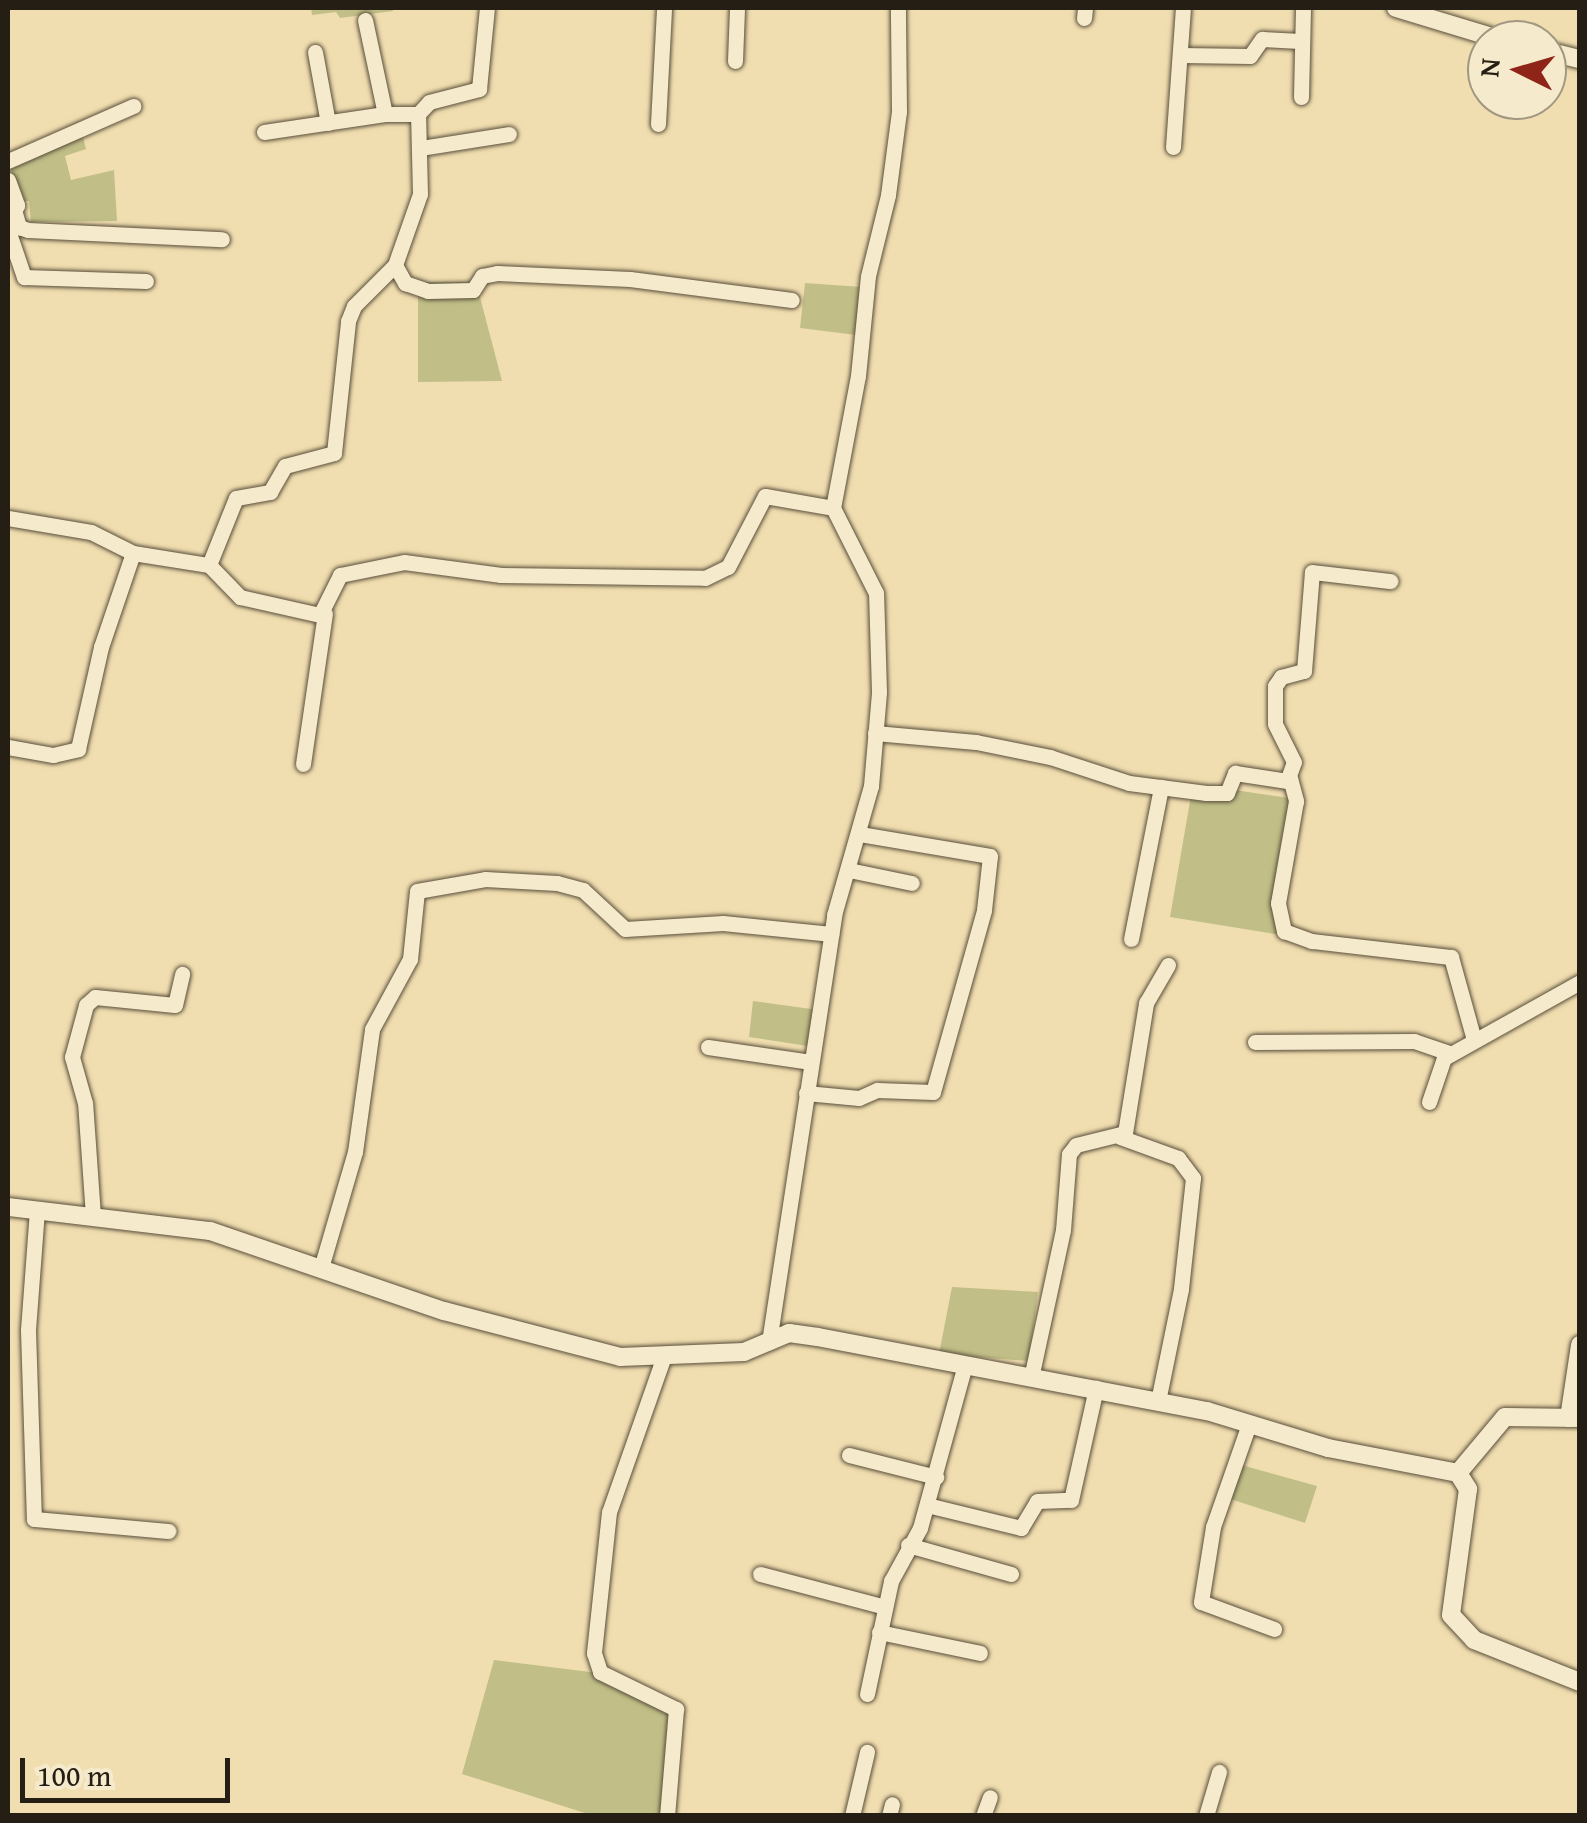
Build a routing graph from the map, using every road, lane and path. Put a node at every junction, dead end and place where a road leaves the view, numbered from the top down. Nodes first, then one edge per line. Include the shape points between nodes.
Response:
1 (488, 8) edge
2 (664, 8) edge
3 (737, 8) edge
4 (898, 8) edge
5 (1184, 8) edge
6 (1302, 8) edge
7 (1396, 8) edge
8 (365, 20) dead end
9 (1467, 29) edge
10 (1300, 41) junction
11 (315, 52) dead end
12 (1181, 55) junction
13 (735, 60) dead end
14 (1301, 97) dead end
15 (133, 106) dead end
16 (385, 114) junction
17 (418, 114) junction
18 (328, 123) junction
19 (658, 124) dead end
20 (264, 132) dead end
21 (510, 134) dead end
22 (1173, 147) dead end
23 (421, 148) junction
24 (8, 161) edge
25 (8, 180) edge
26 (11, 218) edge
27 (8, 230) edge
28 (222, 240) dead end
29 (395, 265) junction
30 (146, 281) dead end
31 (792, 300) dead end
32 (832, 508) junction
33 (8, 518) edge
34 (133, 553) junction
35 (208, 565) junction
36 (1390, 580) dead end
37 (325, 614) junction
38 (875, 732) junction
39 (8, 747) edge
40 (302, 764) dead end
41 (1290, 778) junction
42 (1161, 788) junction
43 (860, 834) junction
44 (849, 870) junction
45 (912, 884) dead end
46 (831, 934) junction
47 (1130, 939) dead end
48 (1168, 965) dead end
49 (182, 974) dead end
50 (1580, 982) edge
51 (1474, 1040) junction
52 (1255, 1042) dead end
53 (708, 1047) dead end
54 (1451, 1054) junction
55 (811, 1062) junction
56 (806, 1093) junction
57 (1429, 1102) dead end
58 (1120, 1136) junction
59 (8, 1207) edge
60 (37, 1210) junction
61 (94, 1216) junction
62 (321, 1268) junction
63 (769, 1342) junction
64 (1580, 1345) edge
65 (664, 1356) junction
66 (964, 1368) junction
67 (1031, 1378) junction
68 (1096, 1388) junction
69 (1158, 1401) junction
70 (1574, 1418) edge
71 (1249, 1424) junction
72 (849, 1455) dead end
73 (1458, 1474) junction
74 (936, 1477) junction
75 (928, 1505) junction
76 (168, 1531) dead end
77 (908, 1546) junction
78 (760, 1574) dead end
79 (1011, 1574) dead end
80 (885, 1608) junction
81 (1274, 1629) dead end
82 (879, 1632) junction
83 (980, 1654) dead end
84 (1580, 1682) edge
85 (867, 1694) dead end
86 (868, 1752) dead end
87 (1218, 1772) dead end
88 (990, 1796) dead end
89 (667, 1816) edge
90 (852, 1816) edge
91 (983, 1816) edge
92 (1206, 1816) edge

1 - 17 street via 479,89 429,102
2 - 19 street
3 - 13 street
4 - 32 street via 899,112
5 - 12 street
6 - 10 street
7 - 9 street
8 - 16 street
10 - 12 street via 1262,40 1250,56
10 - 14 street
11 - 18 street
12 - 22 street
15 - 24 street
16 - 17 street
16 - 18 street
17 - 23 street
18 - 20 street
21 - 23 street
23 - 29 street via 420,194
25 - 26 street
26 - 28 street via 28,230
27 - 30 street via 26,278
29 - 31 street via 406,283 428,290 469,292 482,276 496,273 630,279
29 - 35 street via 354,306 348,321 334,454 286,466 270,492 236,498
32 - 37 street via 765,496 728,566 706,578 501,575 404,562 340,575
32 - 38 street via 876,592
33 - 34 street via 91,532
34 - 35 street
34 - 39 street via 101,647 78,749 53,755
35 - 37 street via 240,597
36 - 41 street via 1312,572 1304,671 1281,677 1276,686 1276,724 1290,745
37 - 40 street
38 - 42 street via 976,742
38 - 43 street
41 - 42 street via 1235,774 1223,794
41 - 51 street via 1296,801 1278,903 1284,931 1312,941 1451,957
42 - 47 street
43 - 44 street
43 - 56 street via 990,856 984,910 933,1092 877,1090 859,1098
44 - 45 street
44 - 46 street
46 - 55 street
46 - 62 street via 723,923 625,929 583,890 557,883 485,879 417,890 410,959 372,1029 353,1162
48 - 58 street via 1149,989 1131,1117
49 - 61 street via 174,1005 95,997 86,1005 72,1057 85,1103
50 - 51 street
51 - 54 street
52 - 54 street via 1414,1040
53 - 55 street
54 - 57 street via 1438,1066
55 - 56 street
56 - 63 street
58 - 67 street via 1076,1145 1069,1154 1064,1230
58 - 69 street via 1178,1158 1193,1178
59 - 60 street
60 - 61 street
60 - 76 street via 28,1330 34,1519
61 - 62 street via 210,1231
62 - 65 street via 560,1344 620,1357
63 - 65 street via 744,1352
63 - 66 street via 788,1333 818,1337
64 - 70 street
65 - 89 street via 608,1512 594,1653 600,1672 676,1709
66 - 67 street
66 - 74 street
67 - 68 street
68 - 69 street
68 - 75 street via 1071,1500 1038,1501 1020,1528
69 - 71 street
70 - 73 street via 1505,1417
71 - 73 street
71 - 81 street via 1214,1527 1202,1602
72 - 74 street
73 - 84 street via 1468,1489 1452,1615 1474,1640
74 - 75 street
75 - 77 street
77 - 79 street
77 - 80 street
78 - 80 street
80 - 82 street
82 - 83 street
82 - 85 street
86 - 90 street
87 - 92 street
88 - 91 street

